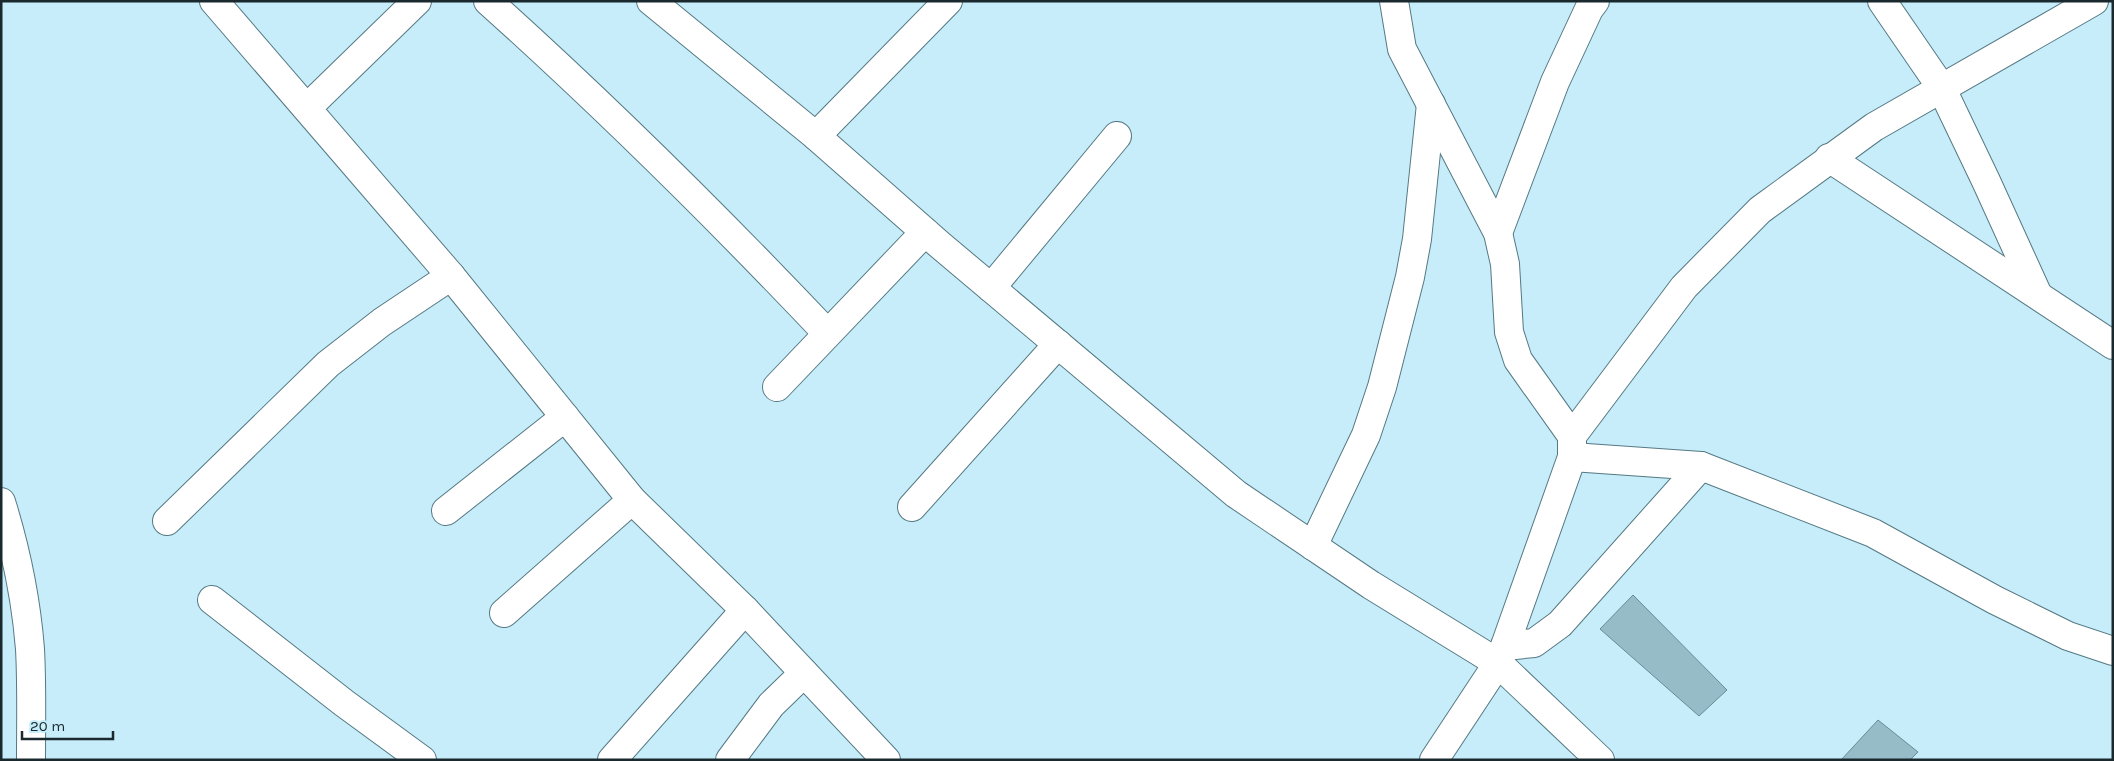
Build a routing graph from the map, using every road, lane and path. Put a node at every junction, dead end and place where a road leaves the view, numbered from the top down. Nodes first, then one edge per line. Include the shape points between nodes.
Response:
1 (214, 1) edge
2 (417, 1) edge
3 (488, 1) edge
4 (650, 1) edge
5 (948, 1) edge
6 (1394, 1) edge
7 (1595, 1) edge
8 (1882, 1) edge
9 (2094, 1) edge
10 (1940, 87) junction
11 (1431, 104) junction
12 (307, 108) junction
13 (816, 136) junction
14 (1117, 136) dead end
15 (1829, 158) junction
16 (925, 232) junction
17 (1498, 234) junction
18 (451, 276) junction
19 (991, 288) junction
20 (2037, 293) junction
21 (827, 333) junction
22 (1058, 344) junction
23 (2113, 345) edge
24 (777, 387) dead end
25 (565, 417) junction
26 (1572, 447) junction
27 (1701, 466) junction
28 (632, 500) junction
29 (1, 502) edge
30 (912, 507) dead end
31 (446, 511) dead end
32 (167, 521) dead end
33 (7, 542) edge
34 (1313, 546) junction
35 (212, 600) dead end
36 (745, 610) junction
37 (504, 613) dead end
38 (2113, 651) edge
39 (1502, 655) junction
40 (804, 673) junction
41 (31, 760) edge
42 (422, 760) edge
43 (612, 760) edge
44 (730, 760) edge
45 (886, 760) edge
46 (1434, 760) edge
47 (1600, 760) edge

1 - 12 street
2 - 12 street
3 - 21 street via 588,92
4 - 13 street
5 - 13 street
6 - 11 street via 1402,49
7 - 17 street via 1555,82
8 - 10 street
9 - 10 street
10 - 15 street
10 - 20 street
11 - 17 street
11 - 34 street via 1417,239 1382,387 1366,435
12 - 18 street
13 - 16 street
14 - 19 street
15 - 20 street
15 - 26 street via 1760,210 1684,287
16 - 19 street
16 - 21 street
17 - 26 street via 1505,264 1509,332 1518,360
18 - 25 street
18 - 32 street via 376,326 328,364
19 - 22 street
20 - 23 street
21 - 24 street
22 - 30 street
22 - 34 street via 1236,494
25 - 28 street
25 - 31 street
26 - 27 street
26 - 39 street
27 - 38 street via 1873,533 2068,636
27 - 39 street via 1560,624 1534,643
28 - 36 street
28 - 37 street
29 - 33 street
33 - 41 street via 23,594 30,649
34 - 39 street via 1371,585
35 - 42 street
36 - 40 street
36 - 43 street
39 - 46 street
39 - 47 street
40 - 44 street via 771,705
40 - 45 street

